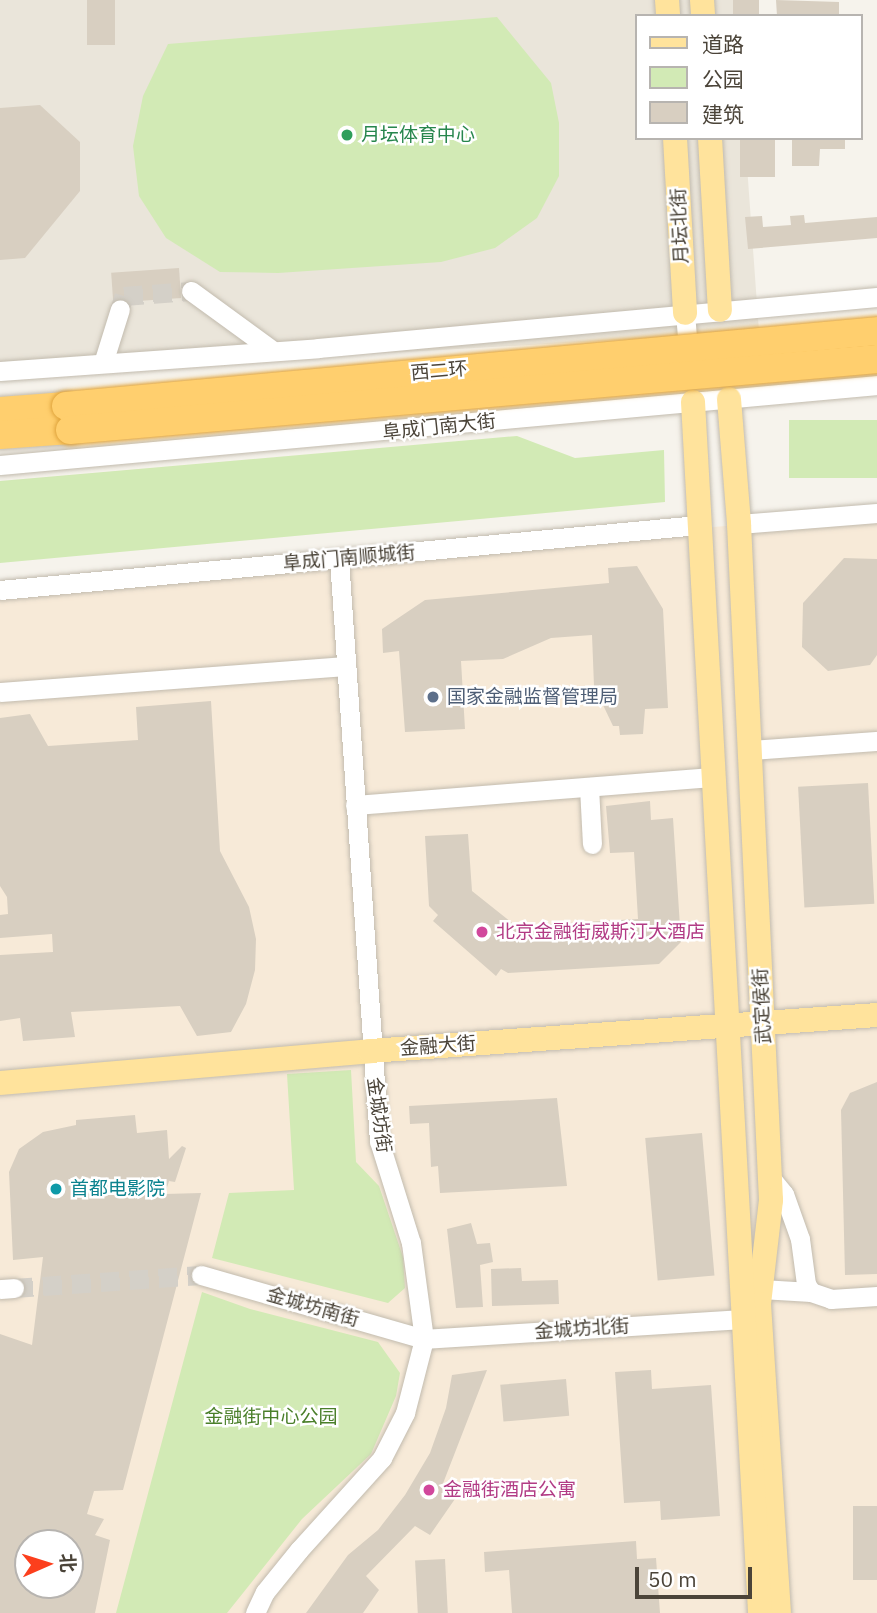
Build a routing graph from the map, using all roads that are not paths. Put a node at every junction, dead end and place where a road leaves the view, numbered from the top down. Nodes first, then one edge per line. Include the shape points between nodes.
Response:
1 (675, 140) edge
2 (710, 140) edge
3 (191, 291) tunnel mouth
4 (877, 297) edge
5 (797, 304) junction
6 (120, 309) tunnel mouth
7 (720, 310) junction
8 (685, 313) junction
9 (877, 331) edge
10 (272, 350) junction
11 (877, 359) edge
12 (104, 360) junction
13 (0, 371) edge
14 (877, 385) edge
15 (805, 391) junction
16 (729, 398) junction
17 (693, 402) junction
18 (0, 411) edge
19 (0, 435) edge
20 (0, 465) edge
21 (877, 513) edge
22 (739, 524) junction
23 (698, 525) junction
24 (339, 559) junction
25 (0, 590) edge
26 (346, 666) junction
27 (0, 692) edge
28 (877, 741) edge
29 (750, 750) junction
30 (712, 777) junction
31 (589, 787) junction
32 (355, 805) junction
33 (592, 844) dead end
34 (877, 1015) edge
35 (763, 1021) junction
36 (727, 1023) junction
37 (370, 1051) junction
38 (0, 1083) edge
39 (770, 1177) junction
40 (201, 1275) tunnel mouth
41 (761, 1289) junction
42 (811, 1292) junction
43 (877, 1296) edge
44 (741, 1319) junction
45 (424, 1339) junction
46 (255, 1613) edge
47 (760, 1613) edge
48 (779, 1613) edge

1 - 8 main road, 月坛北街
2 - 7 main road, 月坛北街
3 - 10 street
4 - 5 street
5 - 7 street
5 - 15 street
6 - 12 street
7 - 8 street
7 - 16 street
8 - 10 street
8 - 17 street
9 - 18 highway, 西二环, bridge
10 - 12 street
11 - 19 highway, 西二环, bridge
12 - 13 street
14 - 15 street, 阜成门南大街
15 - 16 street, 阜成门南大街
16 - 17 street, 阜成门南大街
16 - 22 main road, 武定侯街
17 - 20 street, 阜成门南大街
17 - 23 main road, 武定侯街
21 - 22 street
22 - 29 main road, 武定侯街
23 - 24 street, 阜成门南顺城街
23 - 30 main road, 武定侯街
24 - 25 street, 阜成门南顺城街
24 - 26 street, 金城坊街
26 - 27 street
26 - 32 street, 金城坊街
28 - 29 street
29 - 35 main road, 武定侯街
30 - 31 street
30 - 36 main road, 武定侯街
31 - 32 street
31 - 33 street
32 - 37 street, 金城坊街
34 - 35 main road, 金融大街
35 - 36 main road, 金融大街
35 - 39 main road, 武定侯街
36 - 37 main road, 金融大街
36 - 44 main road, 武定侯街
37 - 38 main road, 金融大街
37 - 45 street, 金城坊街 via 379,1141 411,1243
39 - 41 main road, 武定侯街
39 - 42 street via 784,1194
40 - 45 street, 金城坊南街
41 - 42 street
41 - 48 main road, 武定侯街
42 - 43 street via 831,1299
44 - 45 street, 金城坊北街
44 - 47 main road, 武定侯街
45 - 46 street, 金城坊街 via 405,1412 382,1458 291,1560

